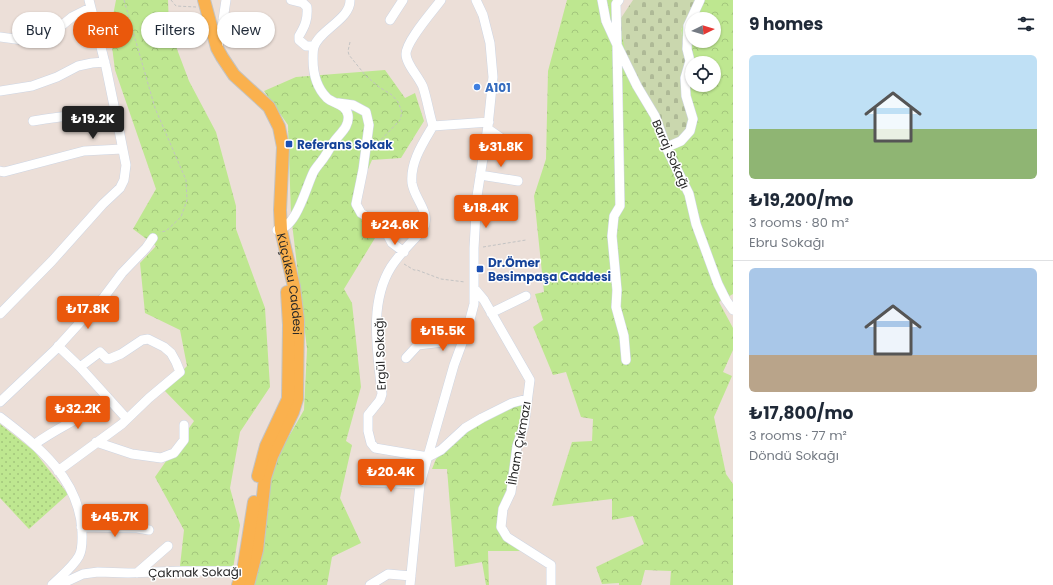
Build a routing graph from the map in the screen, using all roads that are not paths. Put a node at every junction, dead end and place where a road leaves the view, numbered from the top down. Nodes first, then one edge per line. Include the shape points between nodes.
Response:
1 (226, 0) edge
2 (291, 0) edge
3 (350, 0) edge
4 (403, 0) edge
5 (442, 0) edge
6 (476, 0) edge
7 (602, 0) edge
8 (619, 0) edge
9 (700, 0) edge
10 (202, 2) edge
11 (89, 4) edge
12 (224, 12) edge
13 (390, 20) dead end
14 (0, 37) edge
15 (617, 45) junction
16 (314, 46) junction
17 (217, 48) joint
18 (105, 62) junction
19 (0, 92) edge
20 (336, 103) junction
21 (116, 116) junction
22 (33, 121) dead end
23 (488, 125) junction
24 (433, 126) junction
25 (667, 147) junction
26 (122, 149) junction
27 (520, 151) dead end
28 (0, 171) edge
29 (480, 175) junction
30 (518, 181) dead end
31 (278, 230) junction
32 (153, 238) road end
33 (404, 252) junction
34 (474, 286) junction
35 (526, 296) dead end
36 (733, 310) edge
37 (491, 312) junction
38 (0, 314) edge
39 (468, 327) junction
40 (58, 346) junction
41 (406, 358) dead end
42 (626, 360) dead end
43 (80, 368) junction
44 (108, 398) junction
45 (527, 399) junction
46 (0, 402) edge
47 (0, 417) edge
48 (127, 419) junction
49 (184, 425) dead end
50 (96, 442) junction
51 (35, 444) junction
52 (428, 457) junction
53 (58, 470) junction
54 (364, 482) dead end
55 (420, 484) junction
56 (81, 527) junction
57 (149, 530) dead end
58 (168, 546) dead end
59 (248, 571) junction
60 (138, 573) junction
61 (410, 580) edge
62 (52, 585) edge
63 (59, 585) edge
64 (238, 585) edge
65 (248, 585) edge
66 (370, 585) edge
67 (551, 585) edge

1 - 12 street
2 - 16 street via 303,3 307,7 308,16 299,40 306,46
3 - 16 street via 344,13
4 - 13 street
5 - 24 street via 418,31 406,54 422,86
6 - 23 street via 483,15 490,46 493,77
7 - 15 street via 606,21
8 - 15 street, Baraj Sokağı via 616,4
9 - 25 street via 688,26 687,49 690,61 685,78 686,96 693,119 690,131 681,141
10 - 17 main road, Küçüksu Caddesi
10 - 31 main road, Küçüksu Caddesi via 210,42 218,64 263,113 274,130 277,151 274,208
11 - 14 street via 43,41
11 - 18 street
15 - 25 street, Baraj Sokağı via 655,116
15 - 42 street via 620,206 614,216 612,236 616,307 624,336
16 - 20 street via 314,75 320,89
17 - 31 main road, Küçüksu Caddesi via 234,75 269,107 279,127 283,147
18 - 19 street via 78,66 32,86
18 - 21 street
20 - 31 street via 345,108 348,115 344,130 314,170 292,219
20 - 33 street via 353,105 366,112 370,125 356,204 361,213 385,230 392,243
21 - 22 street via 75,115
21 - 26 street
23 - 24 street
23 - 27 street
23 - 29 street
24 - 33 street, Ergül Sokağı via 412,169 412,184 426,215 426,224
25 - 36 street, Baraj Sokağı via 689,194 696,224 718,284
26 - 28 street via 84,151
26 - 38 street via 126,165 120,188
29 - 30 street
29 - 34 street via 474,248
31 - 59 main road, Küçüksu Caddesi via 287,288 288,399 266,446 257,478
32 - 40 street via 104,297
33 - 52 street, Ergül Sokağı via 386,277 380,298 377,348 382,394 368,415 368,431 375,448
34 - 37 street, İlham Çıkmazı
34 - 39 street via 474,304
35 - 37 street
37 - 45 street, İlham Çıkmazı via 530,380
39 - 41 street via 443,342 418,345
39 - 52 street via 454,365
40 - 43 street
40 - 46 street
43 - 44 street
43 - 48 street via 100,352 107,360 148,339 171,353 180,372
44 - 48 street
44 - 51 street via 94,410 48,434
45 - 52 street via 512,403 482,418
45 - 67 street, İlham Çıkmazı via 511,492 503,509 501,527 507,537 551,564
47 - 51 street
48 - 50 street
49 - 50 street via 184,440 174,453 161,458 132,454
50 - 53 street
51 - 53 street
52 - 55 street
53 - 56 street via 75,500
54 - 55 street
55 - 61 street
56 - 57 street
56 - 62 street via 82,542 79,556
58 - 60 street, Çakmak Sokağı
59 - 60 street, Çakmak Sokağı
59 - 64 main road, Küçüksu Caddesi
59 - 65 main road, Küçüksu Caddesi
60 - 63 street, Çakmak Sokağı via 83,574
61 - 66 street via 388,574

